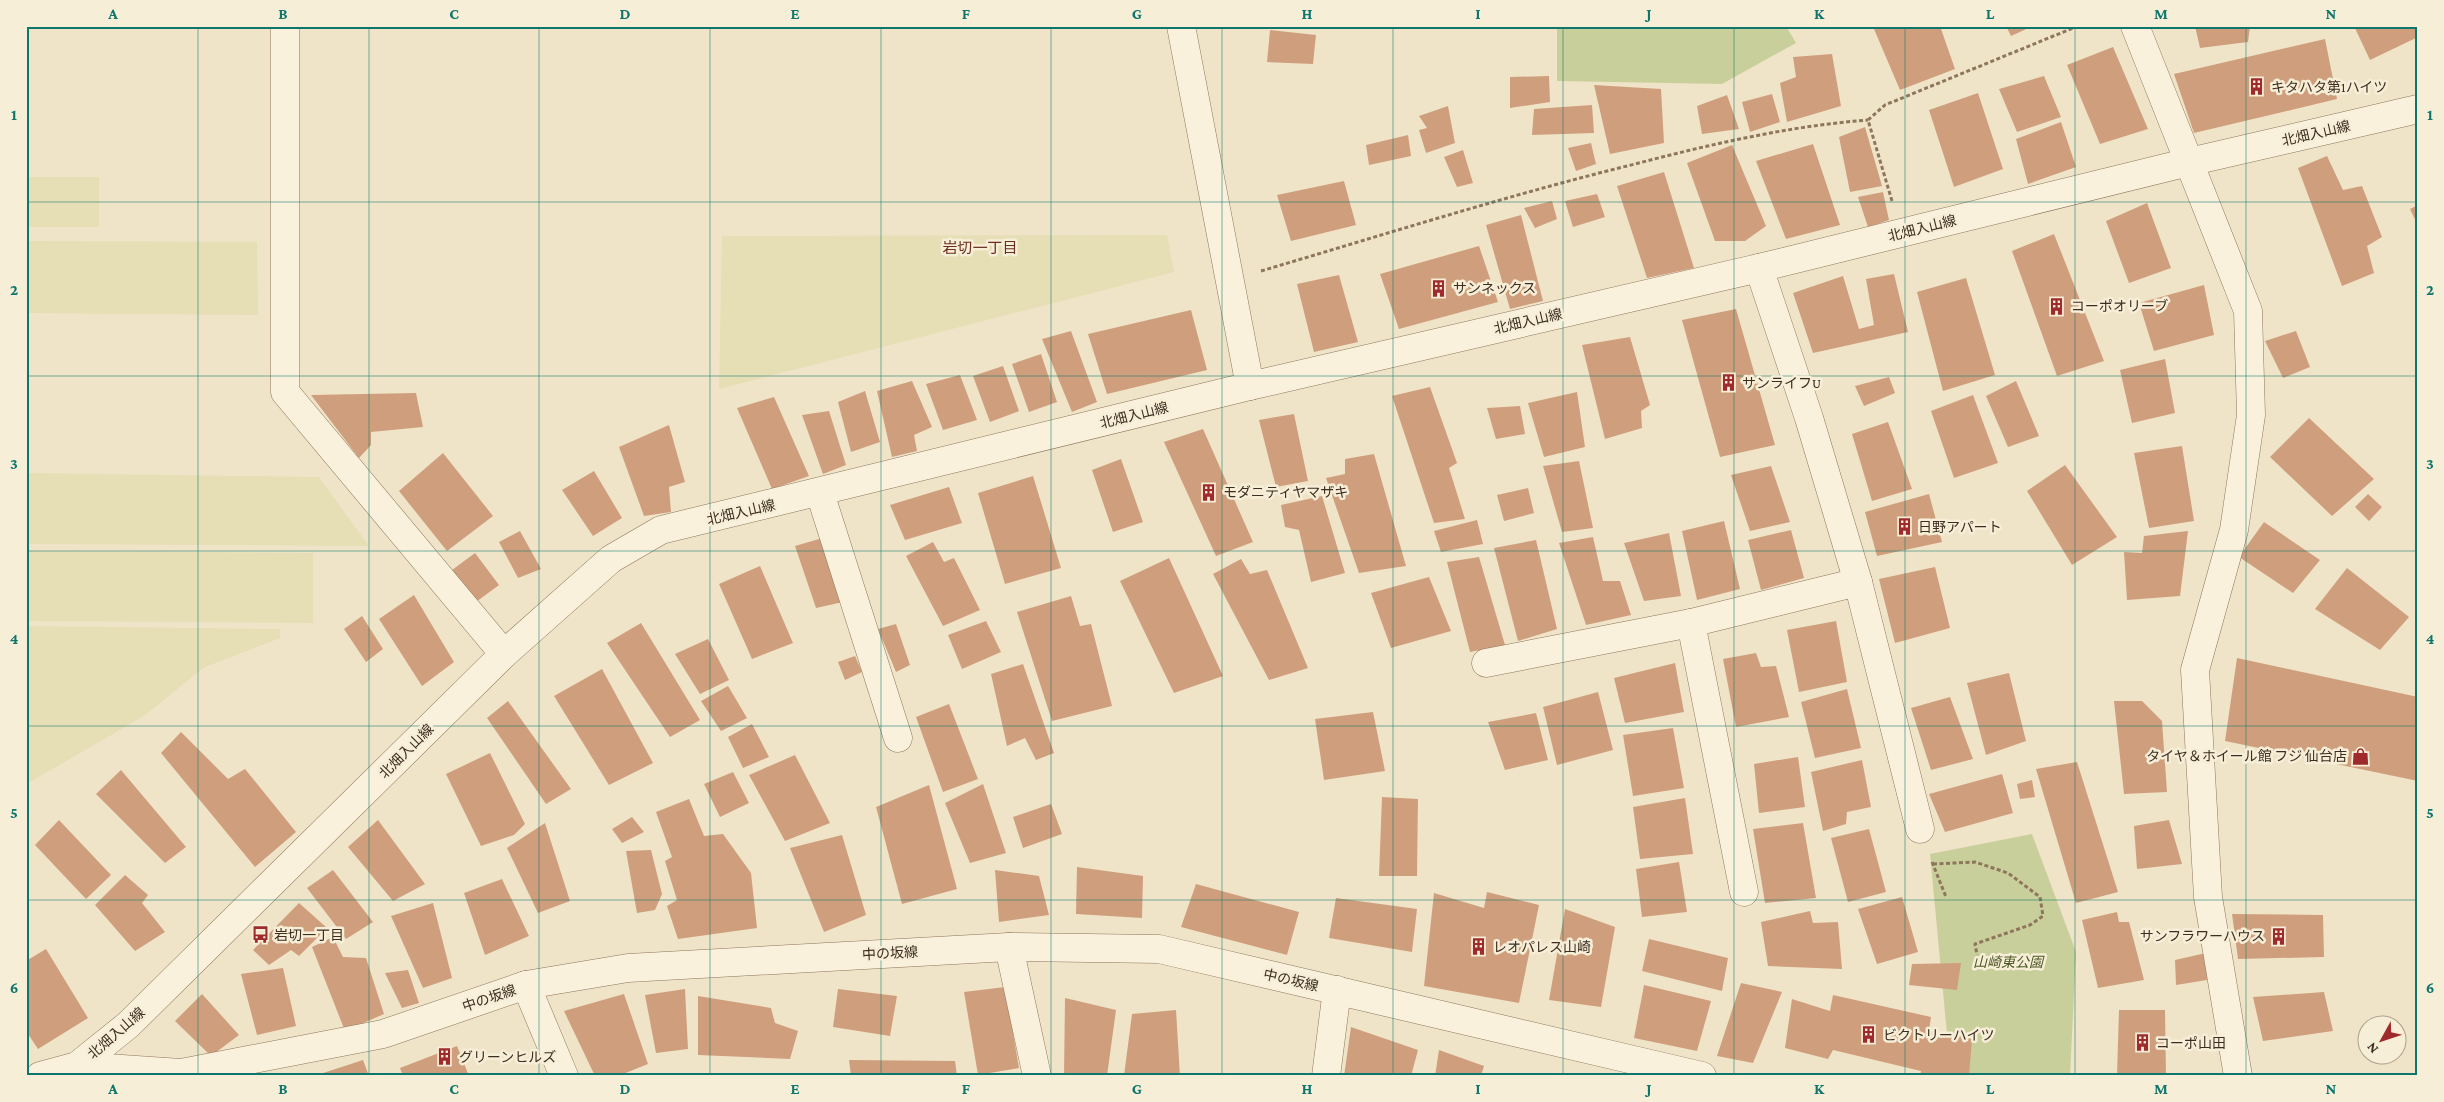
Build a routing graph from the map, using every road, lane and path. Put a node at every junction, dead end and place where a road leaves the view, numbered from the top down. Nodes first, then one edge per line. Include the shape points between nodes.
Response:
1 (285, 26) edge
2 (1182, 26) edge
3 (2078, 26) edge
4 (2134, 26) edge
5 (2418, 109) edge
6 (1868, 120) junction
7 (2189, 162) junction
8 (1901, 233) junction
9 (1759, 268) junction
10 (1256, 273) dead end
11 (1250, 386) junction
12 (820, 493) junction
13 (1858, 582) junction
14 (1691, 622) junction
15 (504, 654) junction
16 (1486, 663) dead end
17 (898, 738) dead end
18 (1920, 829) joint
19 (1933, 864) junction
20 (1744, 892) dead end
21 (1946, 897) dead end
22 (1008, 947) junction
23 (1977, 955) dead end
24 (526, 986) junction
25 (1337, 990) junction
26 (77, 1066) junction
27 (40, 1076) edge
28 (564, 1076) edge
29 (1037, 1076) edge
30 (1326, 1076) edge
31 (1702, 1076) edge
32 (2238, 1076) edge

1 - 15 street via 285,392
2 - 11 street
3 - 6 path via 1885,105
4 - 7 street
5 - 7 street, 北畑入山線
6 - 8 path
6 - 10 path via 1822,124 1726,141 1565,181
7 - 8 street, 北畑入山線
7 - 32 street via 2248,311 2251,415 2234,530 2195,670 2208,897
8 - 9 street, 北畑入山線
9 - 11 street, 北畑入山線
9 - 13 street via 1809,418
11 - 12 street, 北畑入山線
12 - 15 street, 北畑入山線 via 661,530 610,559
12 - 17 street
13 - 14 street
13 - 18 street
14 - 16 street
14 - 20 street
15 - 26 street, 北畑入山線 via 135,1018
18 - 19 path
19 - 21 path
19 - 23 path via 1975,862 2008,874 2040,896 2043,916 2030,925 1975,944
22 - 24 street, 中の坂線 via 628,968
22 - 25 street, 中の坂線 via 1159,949
22 - 29 street
24 - 26 street, 中の坂線 via 383,1034 181,1073
24 - 28 street
25 - 30 street
25 - 31 street, 中の坂線
26 - 27 street, 北畑入山線

